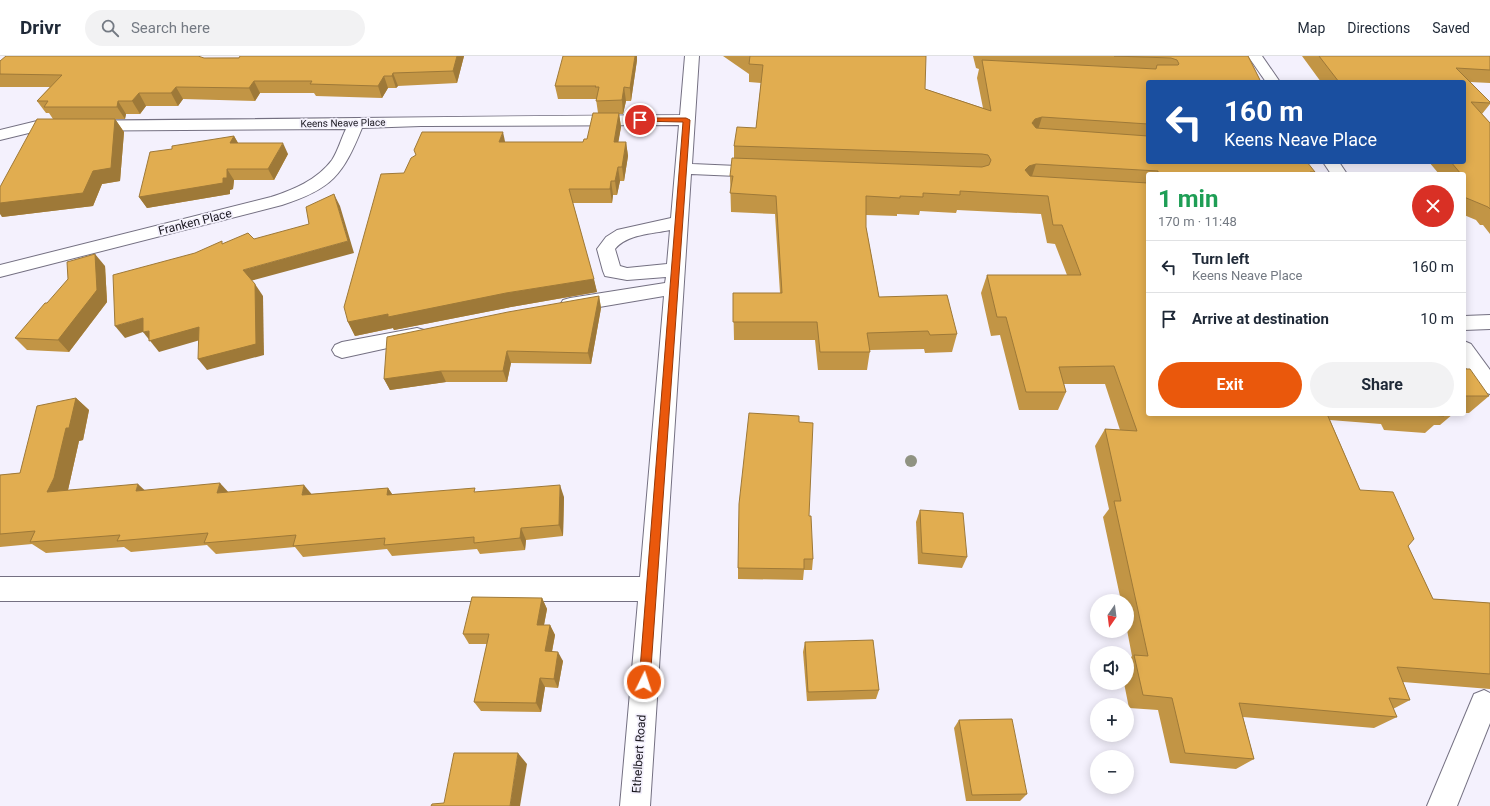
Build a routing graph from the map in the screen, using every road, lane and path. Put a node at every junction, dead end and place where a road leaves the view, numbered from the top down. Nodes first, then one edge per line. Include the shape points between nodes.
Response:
1 (692, 56) edge
2 (1255, 56) edge
3 (1272, 80) edge
4 (686, 120) junction
5 (356, 124) junction
6 (0, 135) edge
7 (683, 169) junction
8 (778, 172) edge
9 (679, 222) junction
10 (0, 271) edge
11 (675, 279) junction
12 (550, 309) edge
13 (1490, 322) edge
14 (1466, 323) edge
15 (434, 331) edge
16 (342, 350) dead end
17 (1466, 353) edge
18 (1466, 379) edge
19 (1488, 383) edge
20 (0, 589) edge
21 (651, 589) junction
22 (1484, 704) dead end
23 (635, 806) edge
24 (1442, 806) edge

1 - 4 street, Ethelbert Road
2 - 3 street
4 - 5 street, Keens Neave Place via 420,120
4 - 7 street, Ethelbert Road
5 - 6 street, Keens Neave Place via 37,126
5 - 10 street, Franken Place via 339,162 332,171 297,194
7 - 8 street
7 - 9 street, Ethelbert Road
9 - 11 street, Ethelbert Road
9 - 11 street via 623,234 612,241 606,249 612,270
11 - 12 street
11 - 21 street, Ethelbert Road
13 - 14 street
15 - 16 street
17 - 19 street
18 - 19 street
20 - 21 street
21 - 23 street, Ethelbert Road
22 - 24 street

